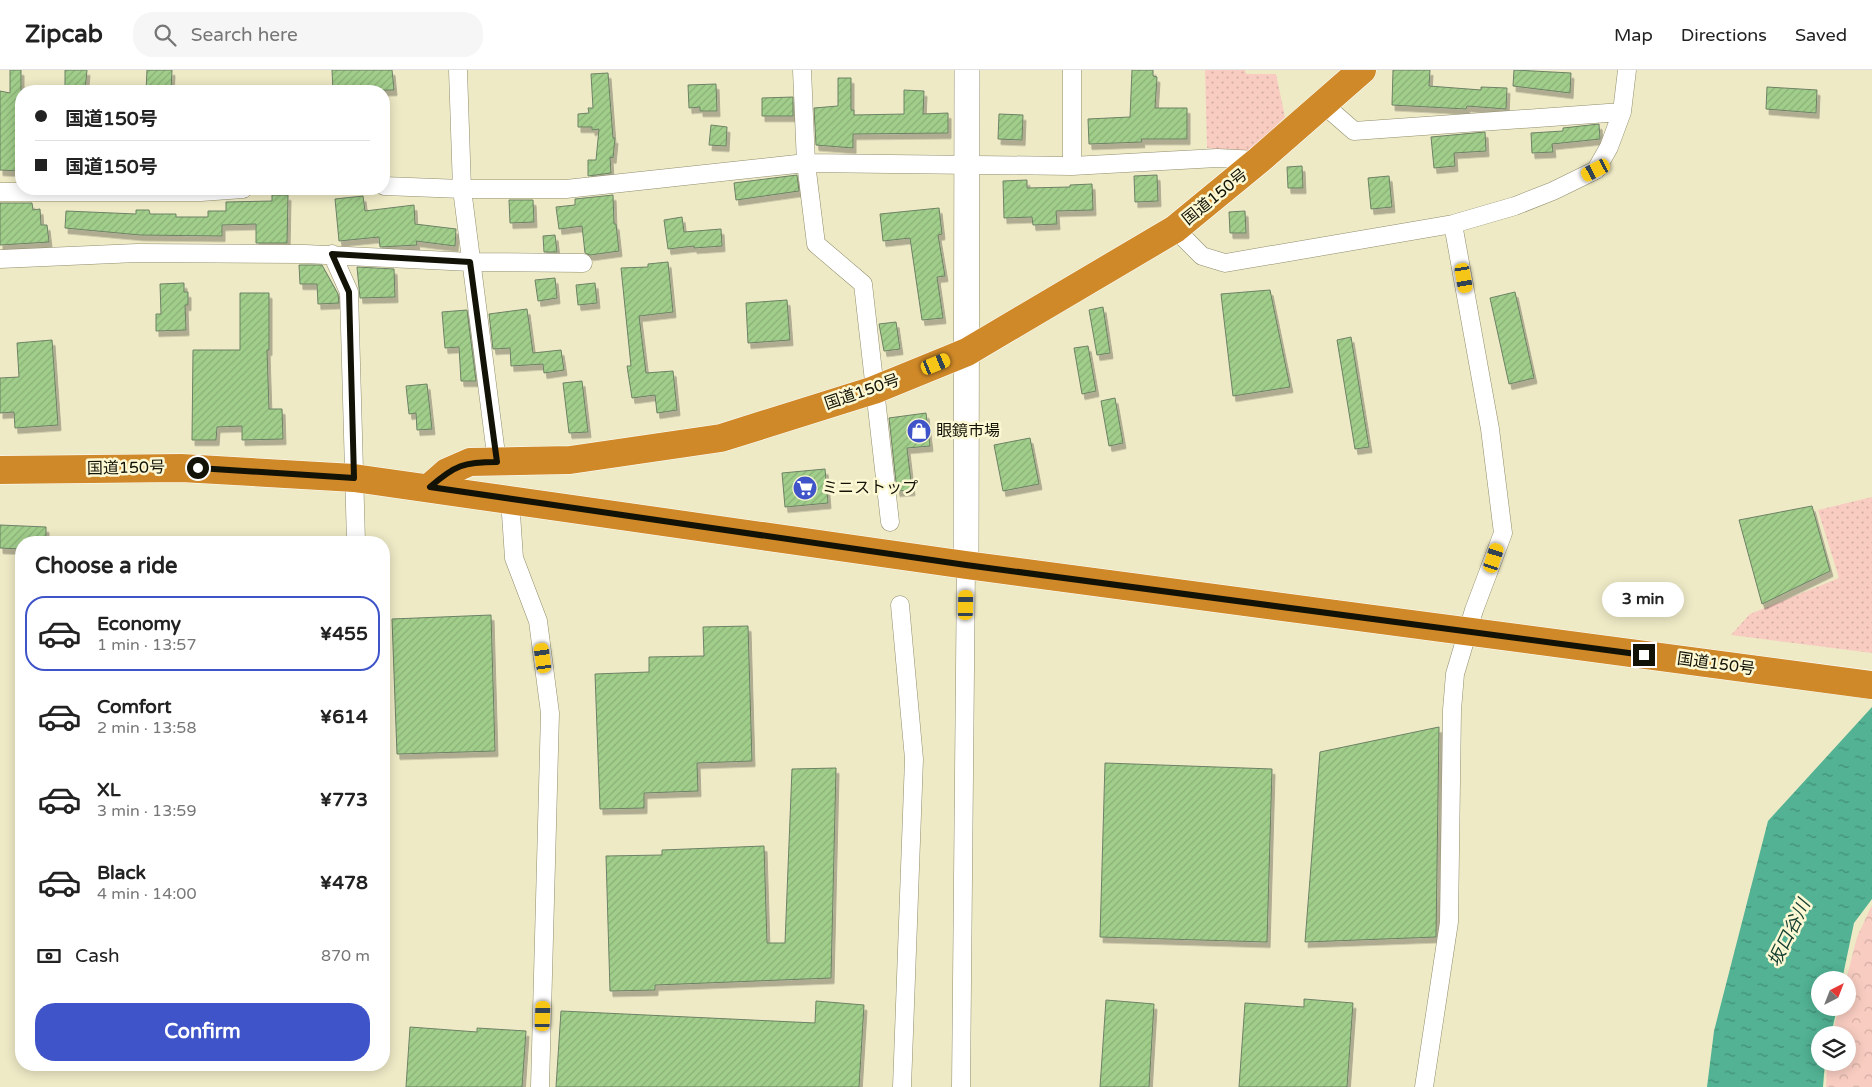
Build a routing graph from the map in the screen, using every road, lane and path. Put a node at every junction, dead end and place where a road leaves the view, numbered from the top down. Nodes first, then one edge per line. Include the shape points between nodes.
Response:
1 (458, 70) edge
2 (802, 70) edge
3 (967, 70) edge
4 (1072, 70) edge
5 (1362, 70) edge
6 (1627, 70) edge
7 (1323, 104) junction
8 (1622, 112) junction
9 (1259, 160) junction
10 (806, 162) junction
11 (967, 164) junction
12 (1072, 166) junction
13 (390, 186) edge
14 (462, 189) junction
15 (0, 192) edge
16 (15, 192) edge
17 (1453, 224) junction
18 (1175, 229) junction
19 (332, 254) junction
20 (0, 259) edge
21 (470, 262) junction
22 (583, 263) dead end
23 (968, 352) junction
24 (874, 390) junction
25 (497, 462) junction
26 (0, 470) edge
27 (354, 478) junction
28 (430, 487) junction
29 (510, 499) junction
30 (890, 522) dead end
31 (356, 536) edge
32 (966, 565) junction
33 (900, 605) dead end
34 (1468, 631) junction
35 (1865, 684) edge
36 (540, 1087) edge
37 (902, 1087) edge
38 (961, 1087) edge
39 (1424, 1087) edge

1 - 14 street
2 - 10 street
3 - 11 street
4 - 12 street
5 - 7 highway, 国道150号
6 - 8 street
7 - 8 street via 1354,131
7 - 9 highway, 国道150号
8 - 17 street via 1596,170 1523,203
9 - 12 street via 1217,158
9 - 18 highway, 国道150号
10 - 11 street
10 - 14 street via 566,189
10 - 24 street via 816,244 863,284
11 - 12 street
11 - 23 street
13 - 14 street
14 - 21 street
15 - 16 street
17 - 18 street via 1226,263 1202,256
17 - 34 street via 1490,430 1503,533
18 - 23 highway, 国道150号
19 - 20 street via 136,253
19 - 21 street
19 - 27 street via 349,292
21 - 22 street
21 - 25 street
23 - 24 highway, 国道150号
23 - 32 street
24 - 25 highway, 国道150号 via 720,438 570,460
24 - 30 street
25 - 28 highway, 国道150号 via 470,462 447,472
26 - 27 highway, 国道150号 via 182,468
27 - 28 highway, 国道150号
27 - 31 street
28 - 29 highway, 国道150号
29 - 32 highway, 国道150号
29 - 36 street via 514,558 538,621 550,713
32 - 34 highway, 国道150号
32 - 38 street
33 - 37 street via 914,760
34 - 35 highway, 国道150号
34 - 39 street via 1455,674 1452,710 1449,922

